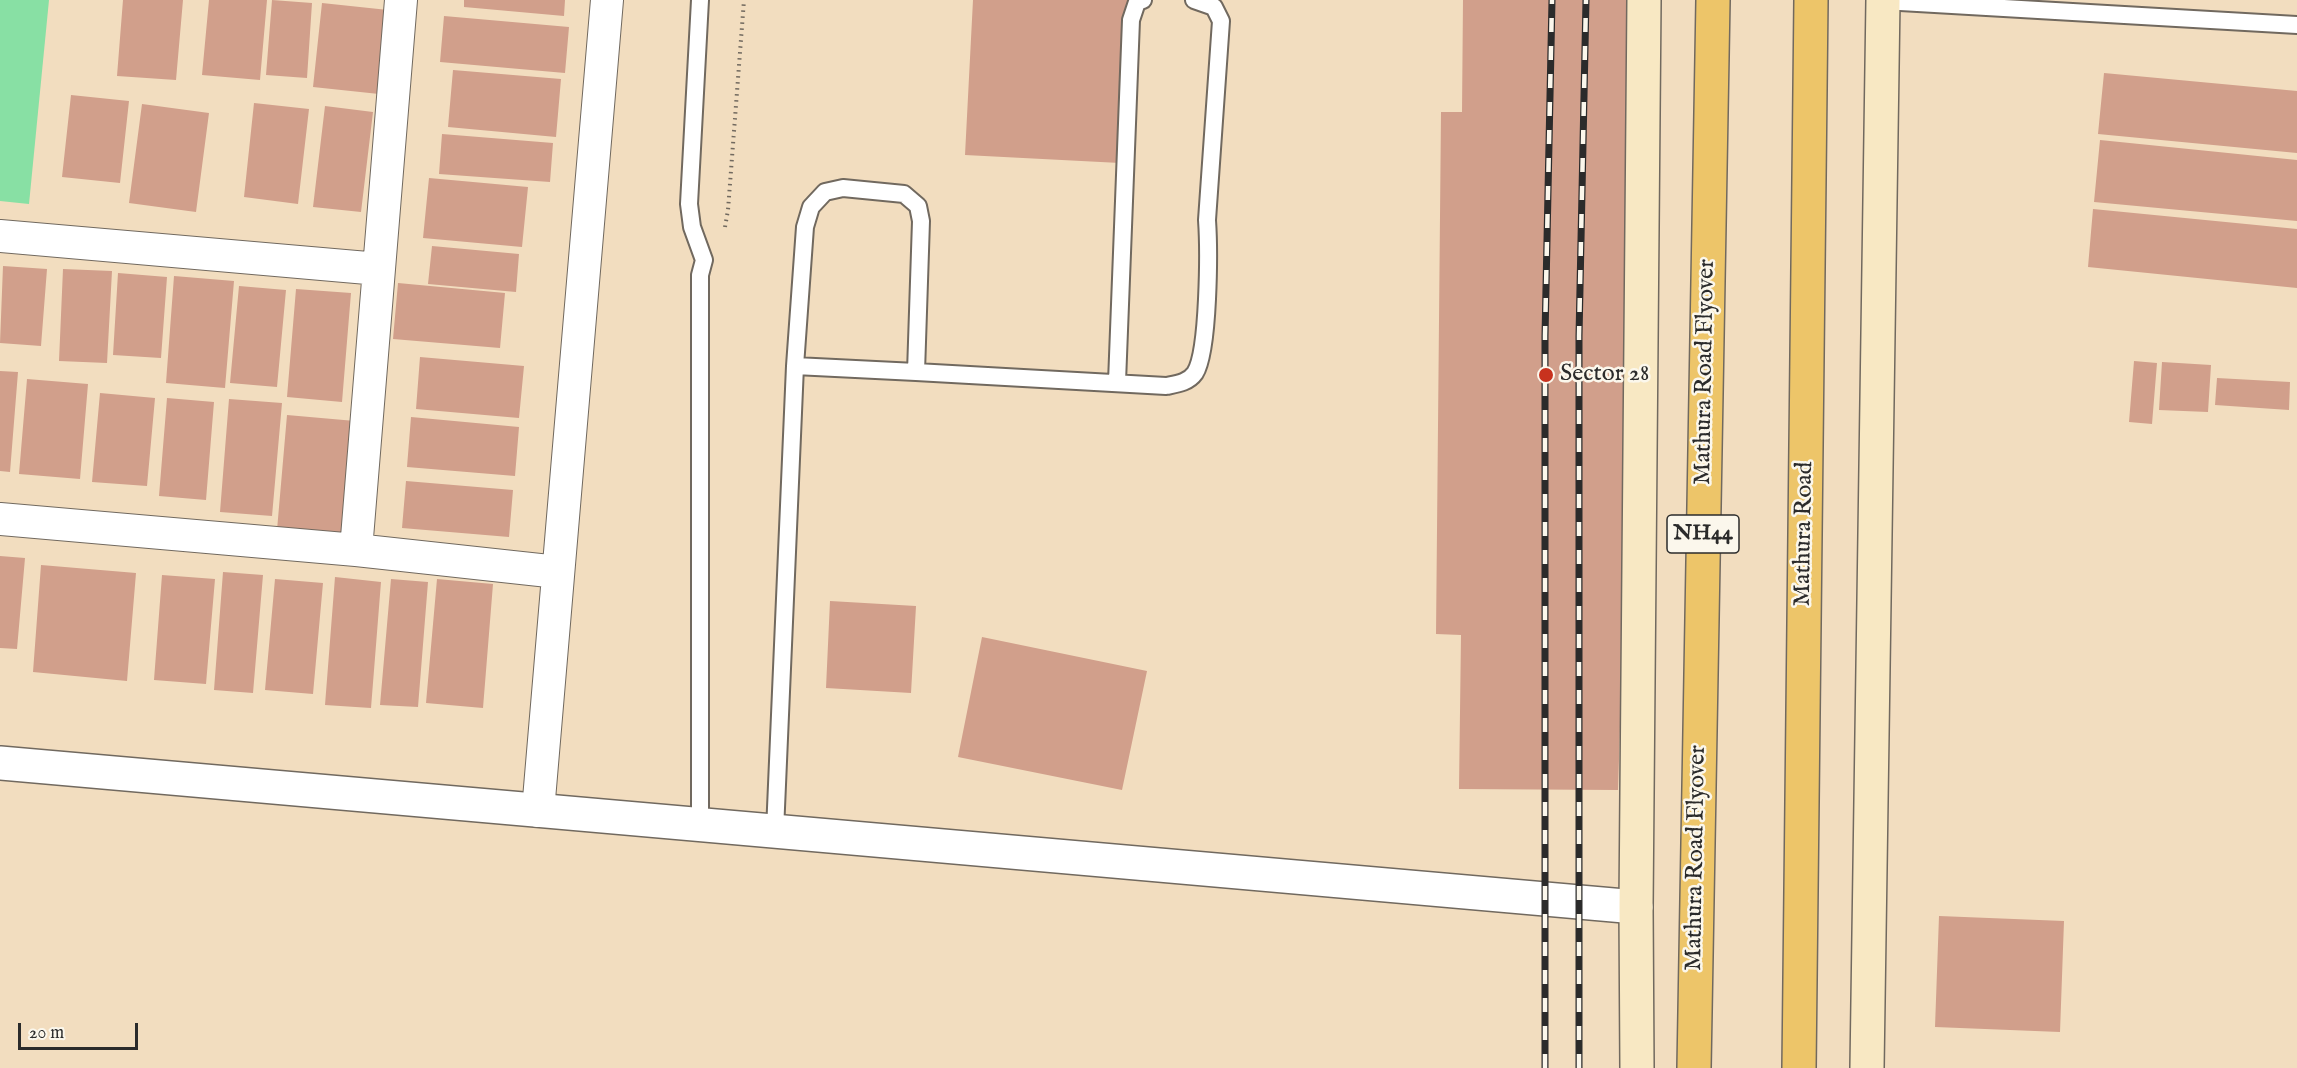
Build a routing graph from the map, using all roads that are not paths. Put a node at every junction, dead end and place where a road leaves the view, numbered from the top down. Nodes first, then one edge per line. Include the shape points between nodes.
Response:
1 (401, 0) edge
2 (607, 0) edge
3 (700, 0) edge
4 (1143, 0) edge
5 (1194, 0) edge
6 (1644, 0) edge
7 (1713, 0) edge
8 (1811, 0) edge
9 (1883, 1) edge
10 (2297, 25) edge
11 (0, 236) edge
12 (379, 268) junction
13 (795, 366) junction
14 (916, 372) junction
15 (1117, 382) junction
16 (0, 519) edge
17 (356, 550) junction
18 (558, 572) junction
19 (0, 763) edge
20 (538, 811) junction
21 (700, 825) junction
22 (775, 831) junction
23 (1636, 907) junction
24 (1637, 1068) edge
25 (1694, 1068) edge
26 (1799, 1068) edge
27 (1867, 1068) edge

1 - 12 street
2 - 18 street
3 - 21 lane via 689,204 692,227 704,260 700,275
4 - 15 lane via 1137,2 1131,20
5 - 15 lane via 1214,7 1221,21 1201,358 1195,373 1186,381 1166,386
6 - 23 main road
7 - 25 highway, Mathura Road Flyover / NH44
8 - 26 highway, Mathura Road
9 - 10 lane
9 - 27 main road
11 - 12 street
12 - 17 street
13 - 14 lane
13 - 14 lane via 805,227 811,207 825,192 843,188 904,194 918,206 921,221
13 - 22 lane
14 - 15 lane
16 - 17 street
17 - 18 street
18 - 20 street
19 - 20 street
20 - 21 street
21 - 22 street
22 - 23 street
23 - 24 main road

